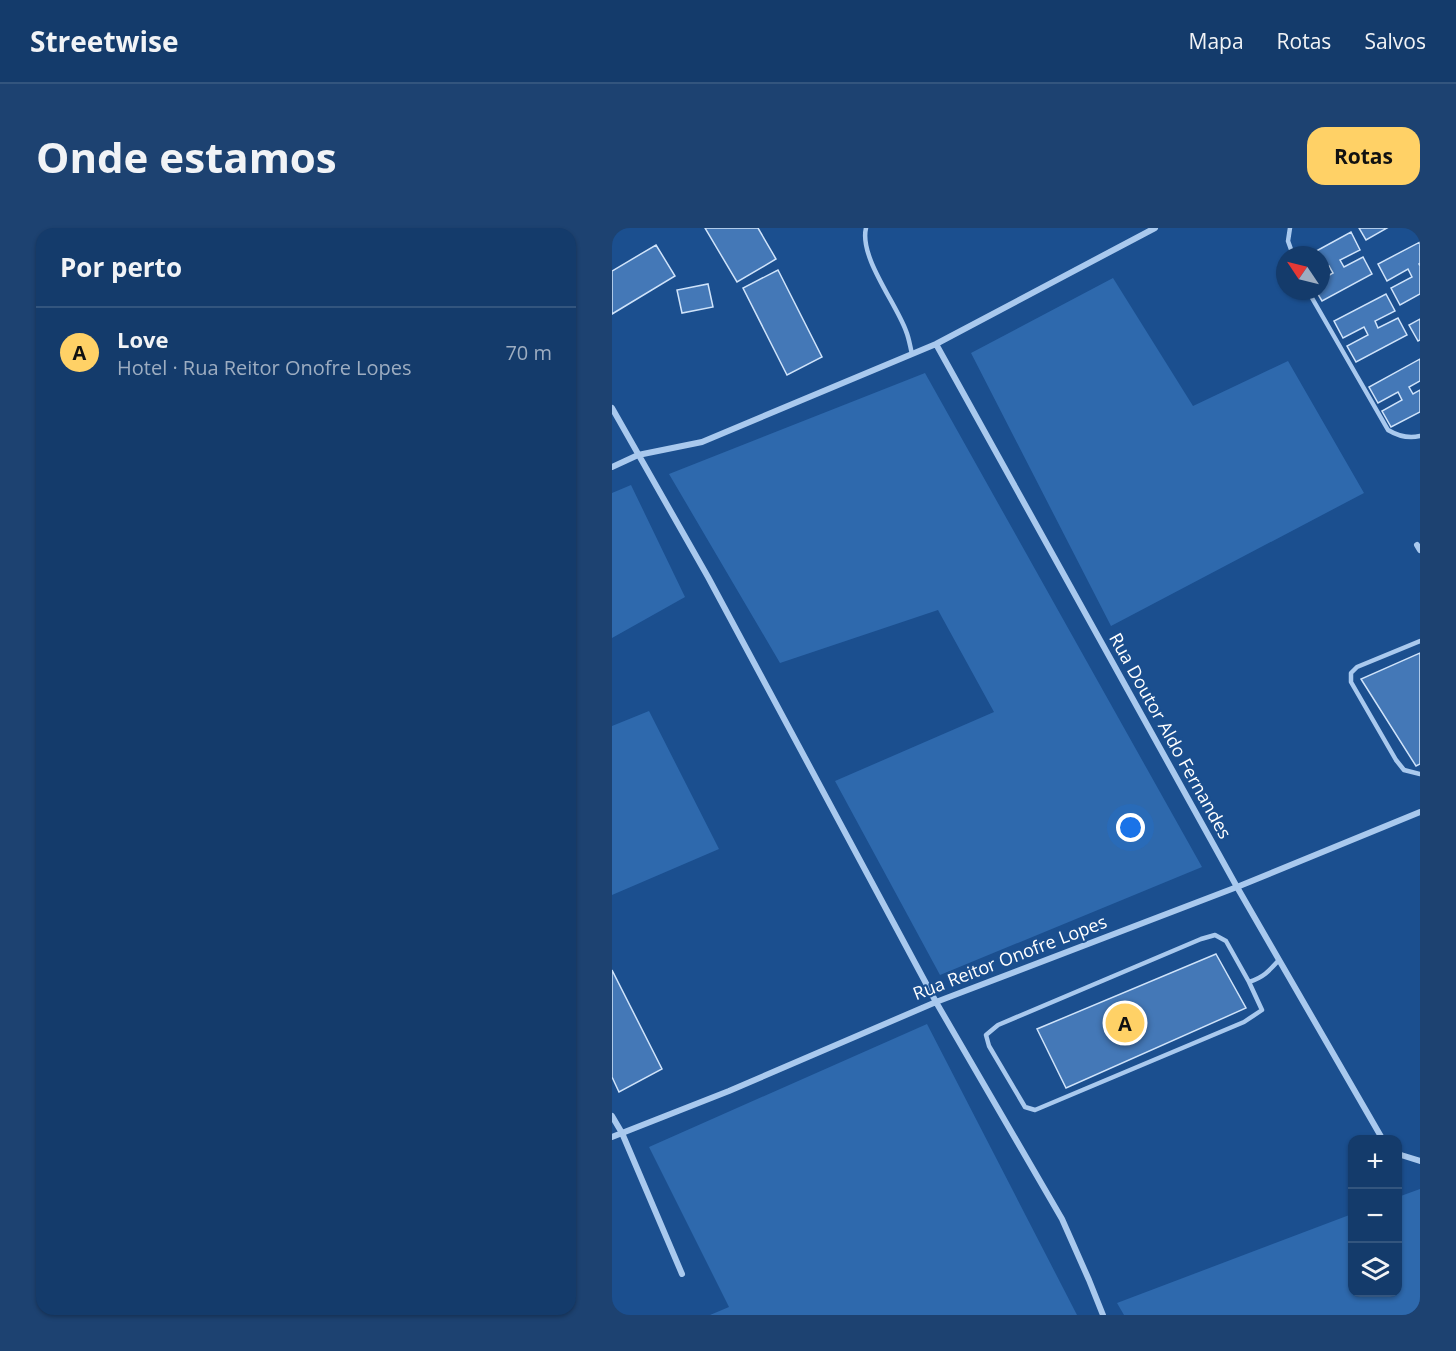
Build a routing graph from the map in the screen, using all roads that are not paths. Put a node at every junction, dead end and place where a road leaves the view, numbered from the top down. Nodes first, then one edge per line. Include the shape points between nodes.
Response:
1 (866, 228) edge
2 (1155, 228) edge
3 (1290, 228) edge
4 (1290, 246) edge
5 (1313, 300) edge
6 (936, 344) junction
7 (912, 354) junction
8 (612, 408) edge
9 (1420, 436) edge
10 (638, 455) junction
11 (612, 467) edge
12 (1420, 641) edge
13 (1420, 774) edge
14 (1420, 812) edge
15 (1237, 887) junction
16 (1279, 960) junction
17 (1249, 982) junction
18 (936, 1002) junction
19 (612, 1116) edge
20 (622, 1133) junction
21 (1380, 1135) edge
22 (612, 1137) edge
23 (1402, 1155) edge
24 (1420, 1161) edge
25 (682, 1274) dead end
26 (1103, 1315) edge

1 - 7 lane via 869,257 906,331
2 - 6 street
3 - 4 lane
5 - 9 lane via 1388,430 1397,436
6 - 7 street
6 - 15 street, Rua Doutor Aldo Fernandes
7 - 10 street via 702,442
8 - 10 street
10 - 11 street
10 - 18 street via 714,587
12 - 13 lane via 1351,673 1351,682 1396,760 1404,770
14 - 15 street, Rua Reitor Onofre Lopes
15 - 16 street, Rua Doutor Aldo Fernandes
15 - 18 street, Rua Reitor Onofre Lopes
16 - 17 lane via 1266,975
16 - 21 street, Rua Doutor Aldo Fernandes
17 - 17 lane via 1226,941 1215,935 998,1025 986,1035 1025,1107 1035,1110 1244,1022 1262,1010
18 - 20 street, Rua Reitor Onofre Lopes
18 - 26 street via 1062,1219
19 - 20 street
20 - 22 street, Rua Reitor Onofre Lopes
20 - 25 street
23 - 24 street

